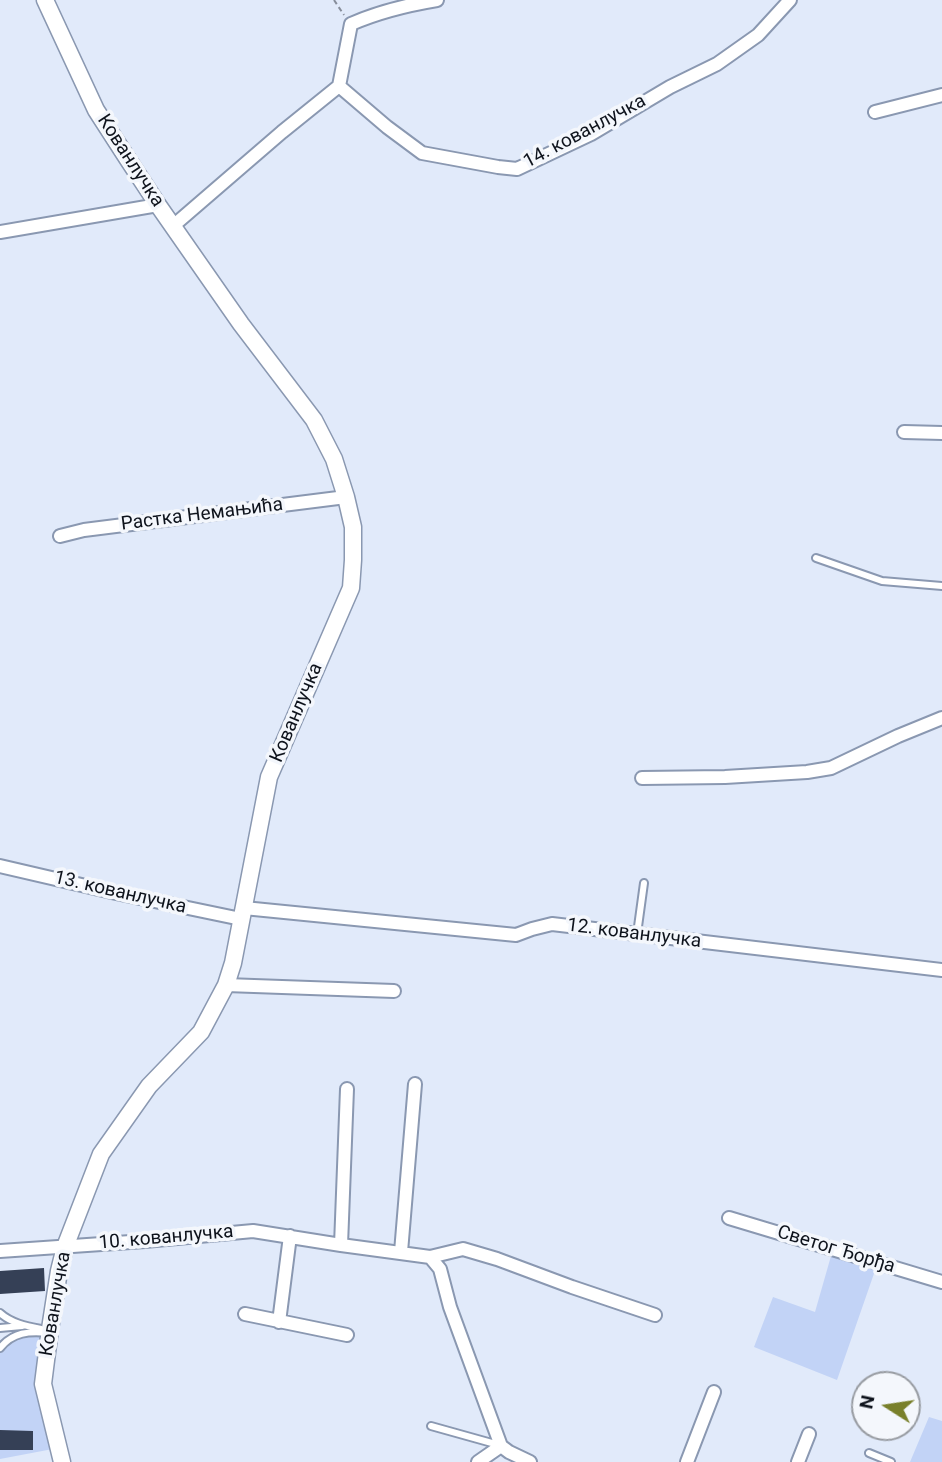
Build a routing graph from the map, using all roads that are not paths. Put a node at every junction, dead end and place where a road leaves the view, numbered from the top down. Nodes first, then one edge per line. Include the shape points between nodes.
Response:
1 (45, 0) edge
2 (437, 0) edge
3 (790, 0) edge
4 (339, 86) junction
5 (942, 95) edge
6 (875, 112) dead end
7 (158, 205) junction
8 (173, 226) junction
9 (0, 232) edge
10 (904, 432) dead end
11 (942, 433) edge
12 (346, 497) junction
13 (60, 536) dead end
14 (816, 558) dead end
15 (942, 586) edge
16 (942, 718) edge
17 (642, 778) dead end
18 (0, 866) edge
19 (644, 883) dead end
20 (243, 914) junction
21 (637, 934) junction
22 (942, 970) edge
23 (226, 985) junction
24 (394, 991) dead end
25 (415, 1084) dead end
26 (347, 1089) dead end
27 (729, 1218) dead end
28 (289, 1236) junction
29 (341, 1245) junction
30 (65, 1247) junction
31 (0, 1251) edge
32 (401, 1252) junction
33 (430, 1257) junction
34 (942, 1282) edge
35 (0, 1313) edge
36 (245, 1314) dead end
37 (655, 1315) dead end
38 (279, 1322) junction
39 (0, 1329) edge
40 (24, 1329) junction
41 (49, 1331) junction
42 (347, 1335) dead end
43 (0, 1348) edge
44 (714, 1392) dead end
45 (431, 1426) dead end
46 (809, 1434) dead end
47 (501, 1446) junction
48 (869, 1453) dead end
49 (62, 1462) edge
50 (478, 1462) edge
51 (530, 1462) edge
52 (687, 1462) edge
53 (798, 1462) edge
54 (891, 1462) edge

1 - 7 street, Кованлучка via 96,110
2 - 4 street via 351,24
3 - 4 street, 14. кованлучка via 758,35 717,64 517,169 422,153
4 - 8 street
5 - 6 street
7 - 8 street, Кованлучка
7 - 9 street
8 - 12 street, Кованлучка via 314,420 334,459
10 - 11 street
12 - 13 street, Растка Немањића
12 - 20 street, Кованлучка via 353,527 351,588 269,777
14 - 15 lane via 882,581
16 - 17 street via 831,768
18 - 20 street, 13. кованлучка via 116,893
19 - 21 lane
20 - 21 street, 12. кованлучка via 516,935 552,924
20 - 23 street, Кованлучка
21 - 22 street, 12. кованлучка
23 - 24 street
23 - 30 street, Кованлучка via 201,1032 149,1086 102,1154
25 - 32 street
26 - 29 street
27 - 34 street, Светог Ђорђа
28 - 29 street, 10. кованлучка
28 - 30 street, 10. кованлучка via 236,1231
28 - 38 street
29 - 32 street, 10. кованлучка
30 - 31 street, 10. кованлучка
30 - 41 street, Кованлучка
32 - 33 street, 10. кованлучка
33 - 37 street, 10. кованлучка via 463,1249
33 - 47 street via 440,1269
35 - 40 lane
36 - 38 street
38 - 42 street
39 - 40 lane
40 - 41 lane
40 - 43 lane
41 - 49 street, Кованлучка via 43,1384
44 - 52 street
45 - 47 lane
46 - 53 street
47 - 50 street
47 - 51 street
48 - 54 lane

